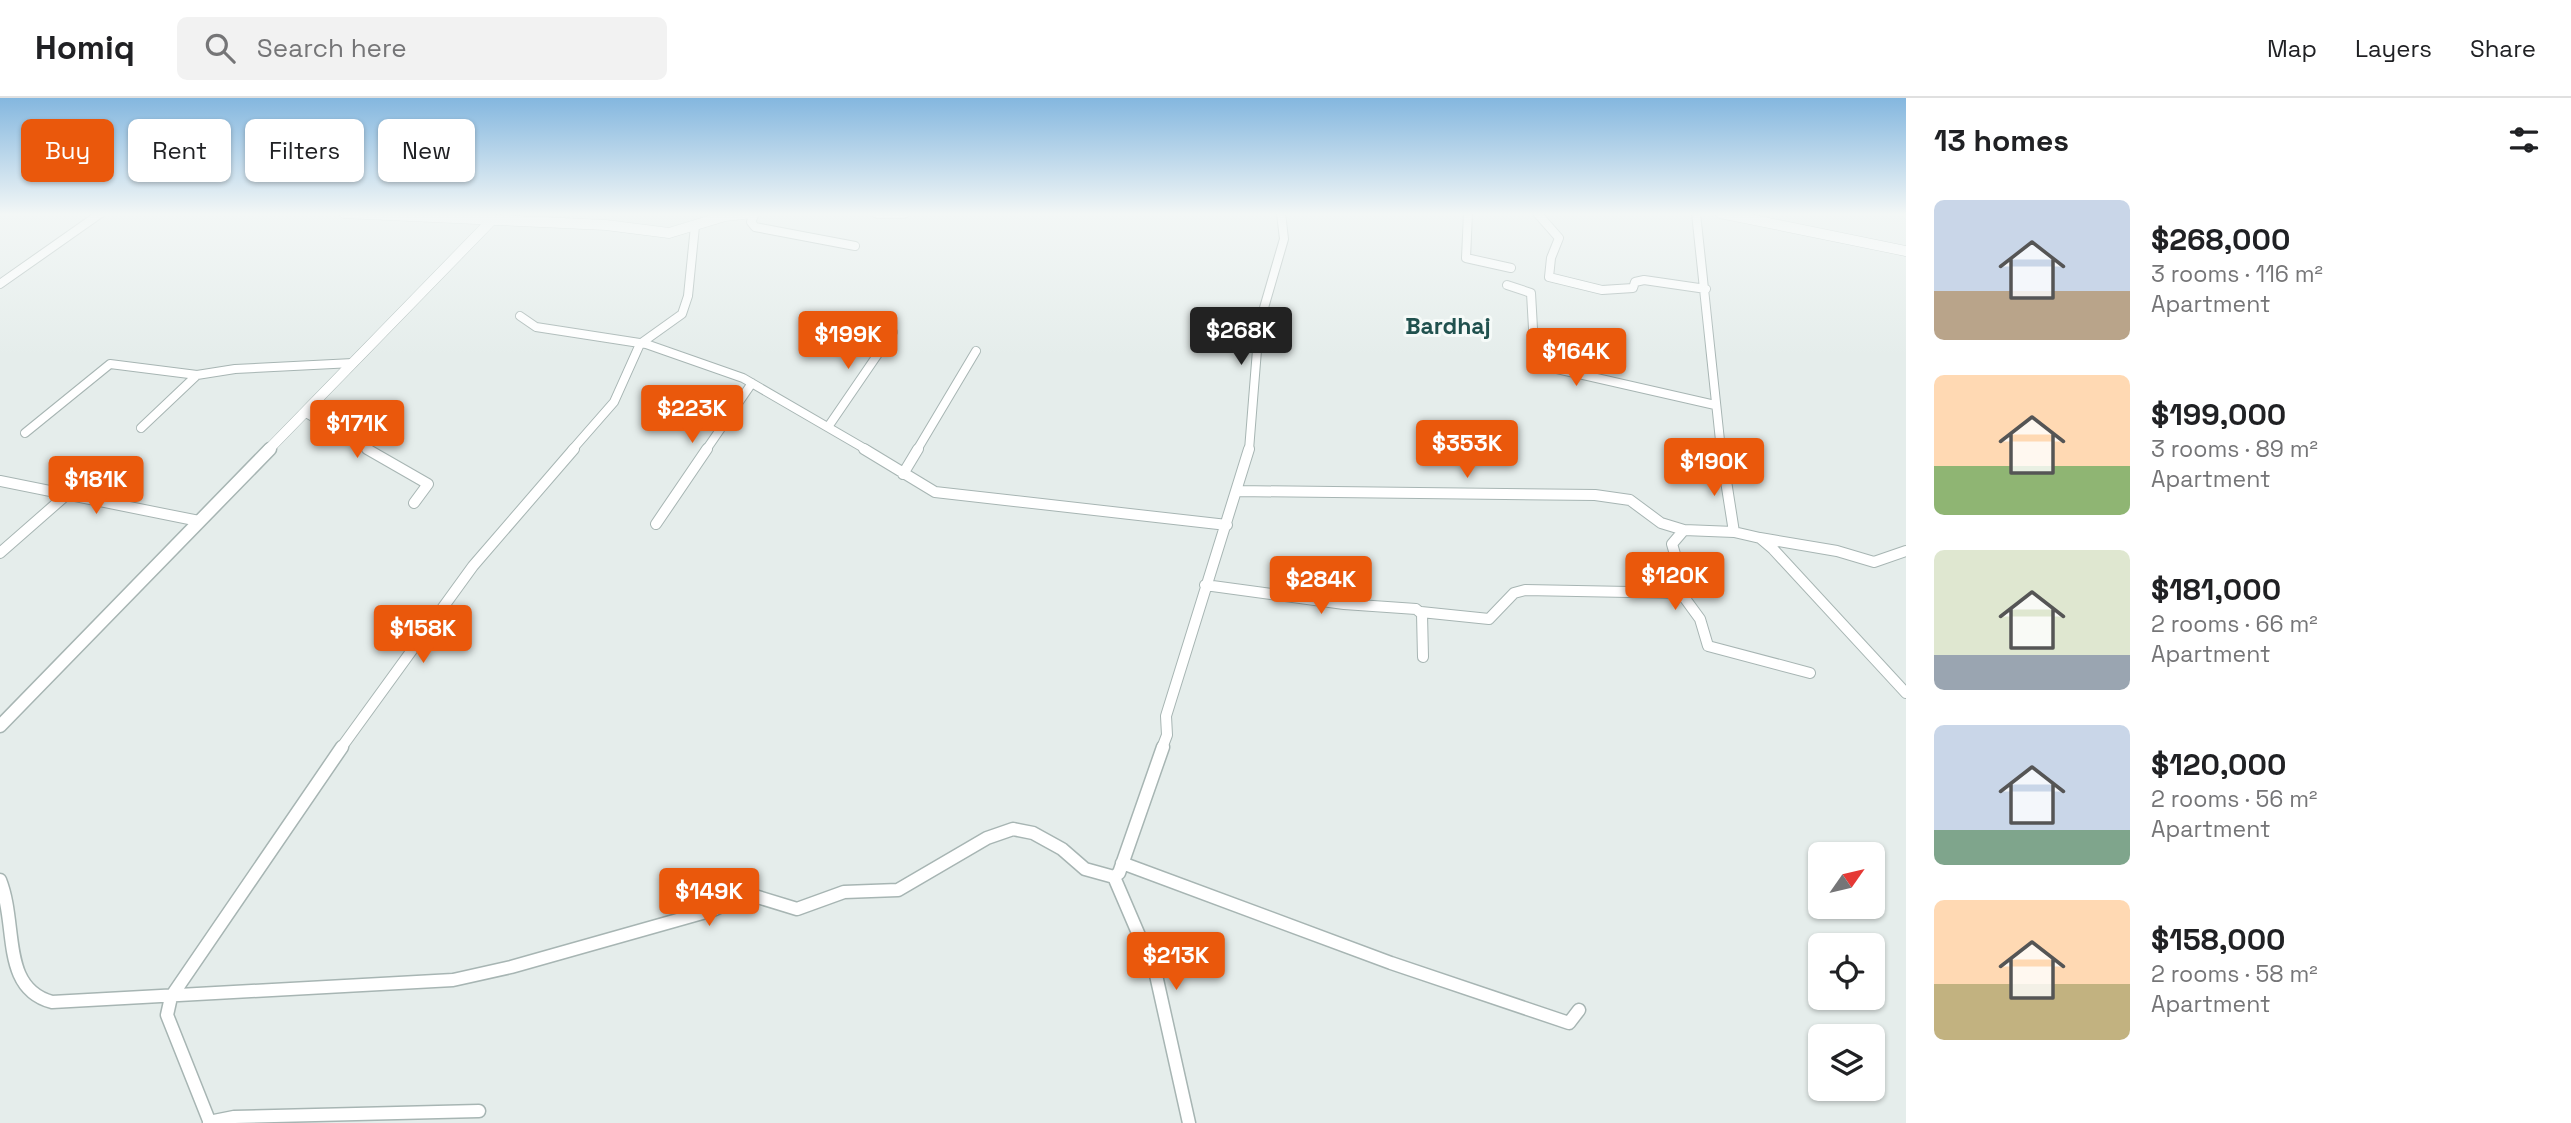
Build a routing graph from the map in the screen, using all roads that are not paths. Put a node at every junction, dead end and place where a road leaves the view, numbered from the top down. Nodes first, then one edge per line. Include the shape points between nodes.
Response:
1 (33, 261) edge
2 (452, 261) edge
3 (691, 261) edge
4 (1278, 261) edge
5 (1479, 261) edge
6 (1551, 261) edge
7 (1702, 261) edge
8 (1511, 268) dead end
9 (0, 284) edge
10 (1507, 285) dead end
11 (1706, 289) junction
12 (520, 316) dead end
13 (893, 332) dead end
14 (640, 344) junction
15 (976, 351) dead end
16 (353, 363) junction
17 (197, 375) junction
18 (752, 383) junction
19 (1715, 405) junction
20 (306, 413) junction
21 (828, 427) junction
22 (141, 428) dead end
23 (25, 433) dead end
24 (903, 474) junction
25 (0, 481) edge
26 (1237, 491) junction
27 (65, 496) junction
28 (414, 503) dead end
29 (199, 521) junction
30 (656, 524) dead end
31 (1227, 525) junction
32 (1684, 530) junction
33 (1734, 532) junction
34 (1760, 538) junction
35 (1906, 551) edge
36 (0, 553) edge
37 (1205, 585) junction
38 (1681, 593) junction
39 (1421, 612) junction
40 (1423, 657) dead end
41 (1811, 673) dead end
42 (1906, 693) edge
43 (0, 726) edge
44 (1122, 863) junction
45 (1114, 877) junction
46 (0, 880) edge
47 (171, 997) junction
48 (1579, 1010) dead end
49 (479, 1111) dead end
50 (210, 1122) edge
51 (1189, 1123) edge

1 - 9 street
2 - 16 street
3 - 14 street via 682,314
4 - 26 street via 1259,325 1250,446
5 - 8 street
6 - 11 street via 1549,277 1610,289 1627,290 1644,280
7 - 11 street
10 - 19 street via 1531,293 1535,364
11 - 19 street
12 - 14 street via 542,328
13 - 21 street
14 - 18 street
14 - 47 street via 614,402 473,566 415,650 385,684
15 - 24 street
16 - 17 street
16 - 20 street
17 - 22 street
17 - 23 street via 110,364
18 - 21 street
18 - 30 street
19 - 33 street
20 - 28 street via 428,484
20 - 29 street
21 - 24 street
24 - 31 street via 950,495
25 - 27 street
26 - 31 street
26 - 32 street via 1595,495 1630,500 1661,523
27 - 29 street
27 - 36 street
29 - 43 street
31 - 37 street
32 - 33 street
32 - 38 street via 1672,544 1684,585
33 - 34 street
34 - 35 street via 1874,562
34 - 42 street
37 - 39 street
37 - 44 street via 1166,716 1167,735
38 - 39 street via 1525,590 1514,593 1489,619
38 - 41 street via 1700,619 1708,646
39 - 40 street
44 - 45 street
44 - 48 street via 1569,1023
45 - 47 street via 1085,869 1038,835 1013,829 995,834 898,890 844,892 797,909 748,894 713,910 453,980
45 - 51 street via 1156,975
46 - 47 street via 5,903 4,958 13,982 29,998 52,1002
47 - 50 street via 167,1015
49 - 50 street via 234,1116

